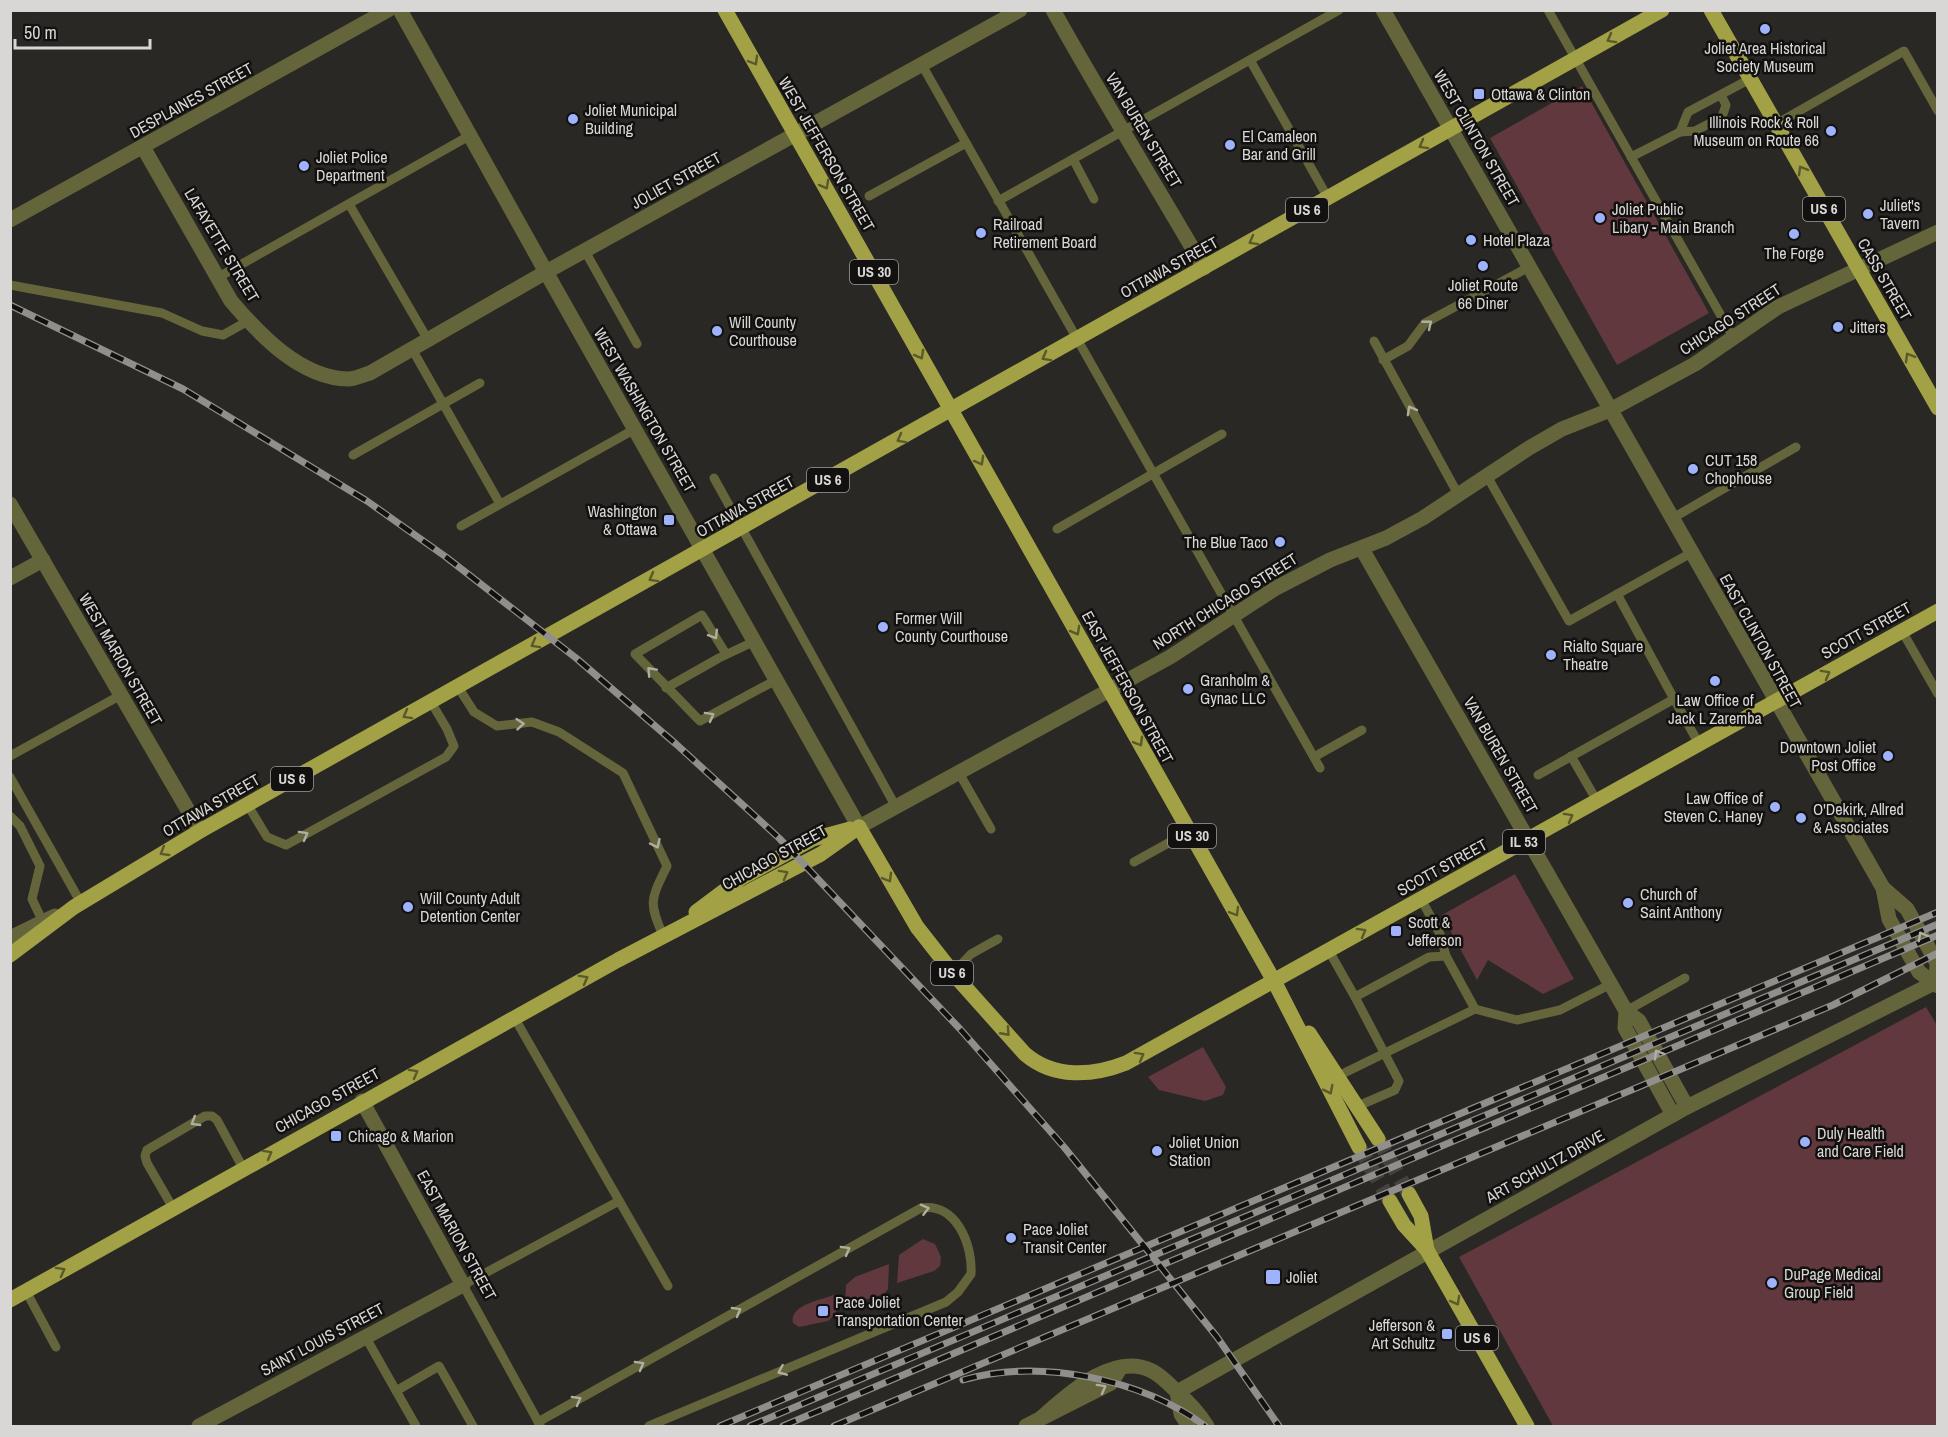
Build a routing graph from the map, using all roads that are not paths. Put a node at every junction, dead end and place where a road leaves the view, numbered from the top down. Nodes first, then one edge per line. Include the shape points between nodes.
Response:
1 (388, 10) edge
2 (400, 10) edge
3 (725, 10) edge
4 (1020, 10) edge
5 (1053, 10) edge
6 (1339, 10) edge
7 (1383, 10) edge
8 (1548, 10) edge
9 (1662, 10) edge
10 (1711, 10) edge
11 (1575, 59) junction
12 (1250, 60) junction
13 (922, 65) junction
14 (1750, 79) junction
15 (1721, 95) junction
16 (1938, 111) edge
17 (1776, 124) junction
18 (1451, 129) junction
19 (1121, 132) junction
20 (1680, 132) junction
21 (796, 134) junction
22 (469, 136) junction
23 (966, 143) junction
24 (143, 147) junction
25 (1631, 157) junction
26 (1073, 159) junction
27 (869, 196) dead end
28 (1329, 198) junction
29 (1094, 199) dead end
30 (998, 201) junction
31 (349, 204) junction
32 (10, 220) edge
33 (1938, 232) edge
34 (585, 251) junction
35 (1529, 267) junction
36 (1204, 268) junction
37 (1858, 268) junction
38 (546, 272) junction
39 (217, 278) junction
40 (10, 285) edge
41 (248, 321) junction
42 (1733, 337) junction
43 (1077, 339) junction
44 (428, 340) junction
45 (1374, 341) dead end
46 (637, 344) dead end
47 (412, 350) junction
48 (1385, 362) junction
49 (349, 380) joint
50 (480, 383) dead end
51 (443, 404) junction
52 (1938, 408) edge
53 (951, 410) junction
54 (1610, 410) junction
55 (635, 429) junction
56 (1222, 435) dead end
57 (1796, 447) dead end
58 (353, 455) dead end
59 (1153, 474) junction
60 (1487, 476) junction
61 (714, 478) dead end
62 (1459, 496) junction
63 (10, 504) edge
64 (500, 504) junction
65 (1671, 519) junction
66 (461, 526) dead end
67 (742, 528) junction
68 (1057, 529) dead end
69 (1362, 549) junction
70 (704, 550) junction
71 (1691, 553) junction
72 (43, 560) junction
73 (10, 578) edge
74 (1617, 594) junction
75 (1938, 611) edge
76 (1233, 616) junction
77 (1902, 631) junction
78 (755, 641) junction
79 (726, 654) junction
80 (776, 680) junction
81 (458, 687) junction
82 (666, 688) junction
83 (1110, 691) junction
84 (1938, 694) edge
85 (121, 695) junction
86 (1674, 699) junction
87 (431, 702) junction
88 (1775, 702) junction
89 (1362, 730) dead end
90 (1699, 744) junction
91 (10, 756) edge
92 (1571, 756) junction
93 (1314, 757) junction
94 (1320, 768) dead end
95 (959, 773) junction
96 (1538, 775) dead end
97 (10, 777) edge
98 (1597, 801) junction
99 (247, 804) junction
100 (896, 807) junction
101 (10, 816) edge
102 (859, 827) junction
103 (991, 829) dead end
104 (200, 831) junction
105 (1190, 831) junction
106 (1528, 840) junction
107 (1134, 862) dead end
108 (1421, 899) junction
109 (78, 905) junction
110 (43, 922) junction
111 (663, 935) junction
112 (10, 938) edge
113 (998, 939) dead end
114 (1329, 951) junction
115 (10, 955) edge
116 (1446, 956) junction
117 (953, 973) junction
118 (1685, 978) dead end
119 (1274, 981) junction
120 (1611, 984) junction
121 (1937, 984) edge
122 (1355, 998) junction
123 (1475, 1009) junction
124 (1626, 1011) junction
125 (514, 1017) junction
126 (1384, 1055) junction
127 (1338, 1076) junction
128 (362, 1101) junction
129 (1358, 1106) junction
130 (1687, 1107) junction
131 (1673, 1115) junction
132 (1378, 1139) tunnel mouth
133 (1359, 1147) tunnel mouth
134 (243, 1168) junction
135 (1409, 1194) tunnel mouth
136 (619, 1201) junction
137 (1390, 1202) tunnel mouth
138 (172, 1208) junction
139 (1427, 1250) junction
140 (464, 1285) junction
141 (668, 1286) dead end
142 (26, 1291) junction
143 (10, 1300) edge
144 (365, 1336) junction
145 (56, 1347) dead end
146 (396, 1391) junction
147 (1177, 1392) junction
148 (540, 1424) edge
149 (199, 1426) edge
150 (416, 1426) edge
151 (473, 1426) edge
152 (649, 1426) edge
153 (1026, 1426) edge
154 (1189, 1426) edge
155 (1207, 1426) edge
156 (1527, 1426) edge

1 - 24 street, DESPLAINES STREET
2 - 22 street, WEST WASHINGTON STREET
3 -> 21 main road, WEST JEFFERSON STREET / US 30
4 - 13 street, JOLIET STREET
5 - 19 street, VAN BUREN STREET
6 - 12 lane
7 - 18 street, WEST CLINTON STREET
8 - 11 lane
9 -> 11 main road, OTTAWA STREET / US 6
10 - 14 main road, CASS STREET / US 6
11 - 18 main road, OTTAWA STREET / US 6
11 - 25 lane
12 - 19 lane
12 - 28 lane
13 - 21 street, JOLIET STREET
13 - 23 lane
14 - 15 lane
14 - 17 main road, CASS STREET / US 6
15 - 20 lane via 1689,112
15 - 20 lane via 1726,105 1722,117 1695,131
16 - 17 lane via 1904,51
37 -> 17 main road, CASS STREET / US 6
18 -> 28 main road, OTTAWA STREET / US 6
18 - 35 street, WEST CLINTON STREET
19 - 26 lane
19 - 36 street, VAN BUREN STREET
20 - 25 lane
21 - 34 street, JOLIET STREET
21 -> 53 main road, WEST JEFFERSON STREET / US 30
22 - 31 lane
22 - 38 street, WEST WASHINGTON STREET
23 - 27 lane
23 - 30 lane
24 - 32 street, DESPLAINES STREET
24 - 39 street, LAFAYETTE STREET
25 - 42 lane
26 - 29 lane
26 - 30 lane
28 -> 36 main road, OTTAWA STREET / US 6
30 - 43 lane
31 - 39 lane
31 - 44 lane
33 - 37 street, CHICAGO STREET
34 - 38 street, JOLIET STREET
34 - 46 lane
48 -> 35 lane via 1408,346 1425,323
35 - 54 street, WEST CLINTON STREET
36 - 43 main road, OTTAWA STREET / US 6
37 - 42 street, CHICAGO STREET via 1778,307
52 -> 37 main road, CASS STREET / US 6
38 - 44 street, JOLIET STREET
38 - 55 street, WEST WASHINGTON STREET
39 - 41 street, LAFAYETTE STREET
40 - 41 lane via 162,313 202,331 223,335
41 - 49 street, LAFAYETTE STREET via 309,368
42 - 54 street, CHICAGO STREET via 1695,364
43 -> 53 main road, OTTAWA STREET / US 6
43 - 59 lane
44 - 47 street, JOLIET STREET
45 - 48 lane
47 - 49 street, JOLIET STREET via 370,374
47 - 51 lane
62 -> 48 lane
50 - 51 lane
51 - 58 lane
51 - 64 lane
53 -> 67 main road, OTTAWA STREET / US 6
53 -> 83 main road, EAST JEFFERSON STREET / US 30
54 - 60 street, NORTH CHICAGO STREET via 1562,429
54 - 65 street, EAST CLINTON STREET
55 - 64 lane
55 - 70 street, WEST WASHINGTON STREET
56 - 59 lane
57 - 65 lane
59 - 68 lane
59 - 76 lane
60 - 62 street, NORTH CHICAGO STREET
60 - 74 lane via 1569,621
61 - 67 lane
62 - 69 street, NORTH CHICAGO STREET
63 - 72 street, WEST MARION STREET
64 - 66 lane
65 - 71 street, EAST CLINTON STREET
67 - 70 main road, OTTAWA STREET / US 6
67 - 100 lane
69 - 76 street, NORTH CHICAGO STREET via 1308,571
69 - 106 street, VAN BUREN STREET
70 - 78 street, WEST WASHINGTON STREET
70 -> 81 main road, OTTAWA STREET / US 6
71 - 74 lane
71 - 88 street, EAST CLINTON STREET
72 - 73 street
72 - 85 street, WEST MARION STREET
74 - 86 lane
75 - 77 main road, SCOTT STREET / IL 53
76 - 83 street, NORTH CHICAGO STREET via 1203,638
76 - 93 lane
77 - 84 lane
88 -> 77 main road, SCOTT STREET / IL 53
78 - 79 lane
78 - 80 street, WEST WASHINGTON STREET
79 - 82 lane
82 -> 79 lane via 635,654 702,615
82 -> 80 lane via 700,721
80 - 102 street, WEST WASHINGTON STREET
81 - 87 main road, OTTAWA STREET / US 6
81 -> 111 lane via 474,712 497,726 532,722 559,732 623,773 667,866 651,909
83 - 95 street, NORTH CHICAGO STREET
83 -> 105 main road, EAST JEFFERSON STREET / US 30
85 - 91 lane
85 - 104 street, WEST MARION STREET
86 - 90 lane
86 - 92 lane
87 -> 99 main road, OTTAWA STREET / US 6
99 -> 87 lane via 267,837 286,845 446,757 454,746
88 - 90 main road, SCOTT STREET / IL 53
88 - 121 street, EAST CLINTON STREET via 1883,888 1907,909 1937,963
89 - 93 lane
90 - 98 main road, SCOTT STREET / IL 53
92 - 96 lane
92 - 98 lane
93 - 94 lane
95 - 100 street, NORTH CHICAGO STREET
95 - 103 lane
97 - 109 lane
106 -> 98 main road, SCOTT STREET / IL 53
99 - 104 main road, OTTAWA STREET / US 6
100 - 102 street, NORTH CHICAGO STREET
101 - 110 lane via 20,826 40,866 32,899
111 -> 102 main road, CHICAGO STREET via 740,879 813,839
102 -> 117 main road, US 6 via 916,927
104 -> 109 main road, OTTAWA STREET / US 6
105 - 107 lane
105 -> 119 main road, EAST JEFFERSON STREET / US 30
106 - 108 main road, SCOTT STREET / IL 53
106 - 120 street, VAN BUREN STREET
114 -> 108 main road, SCOTT STREET / IL 53
108 - 116 lane via 1440,934
109 - 110 street
109 - 115 main road, OTTAWA STREET / US 6
110 - 112 street
125 -> 111 main road, CHICAGO STREET
113 - 117 lane via 971,954
114 - 119 main road, SCOTT STREET / IL 53
114 - 122 lane
116 - 122 lane via 1429,957
116 - 123 lane
117 -> 119 main road, SCOTT STREET / US 6 via 1033,1061 1059,1071 1085,1072 1104,1072 1126,1063
118 - 124 lane
119 - 127 main road, EAST JEFFERSON STREET
119 -> 133 main road, EAST JEFFERSON STREET
120 - 123 lane via 1560,1010 1517,1020
120 - 124 street, VAN BUREN STREET
121 - 130 street, ART SCHULTZ DRIVE
122 - 126 lane
123 - 126 lane
130 -> 124 street, VAN BUREN STREET via 1639,1020
124 - 131 street, VAN BUREN STREET via 1625,1028
128 -> 125 main road, CHICAGO STREET
125 - 136 lane
126 - 127 lane
126 - 129 lane via 1399,1082 1395,1090
127 - 129 main road, EAST JEFFERSON STREET
134 -> 128 main road, CHICAGO STREET
128 - 140 street, EAST MARION STREET
129 - 132 main road, EAST JEFFERSON STREET
130 - 131 street, ART SCHULTZ DRIVE
131 - 139 street, ART SCHULTZ DRIVE
134 - 138 main road, CHICAGO STREET
134 -> 138 lane via 217,1120 205,1116 147,1150 147,1163
135 - 139 main road, US 6 via 1421,1216
136 - 140 lane
136 - 141 lane
137 - 139 main road, US 6
142 -> 138 main road, CHICAGO STREET
139 - 147 street, ART SCHULTZ DRIVE
139 -> 156 main road, US 6
140 - 144 street, SAINT LOUIS STREET
140 - 148 lane, EAST MARION STREET
142 - 143 main road, CHICAGO STREET
142 - 145 lane
144 - 146 lane
144 - 149 street, SAINT LOUIS STREET
146 - 150 lane
146 - 151 lane via 439,1366
147 - 153 street via 1152,1371 1140,1367 1104,1371 1074,1388 1040,1419
147 - 154 street via 1181,1414
147 - 155 street via 1194,1406
148 -> 152 lane via 921,1208 933,1206 944,1210 956,1221 970,1254 971,1274 946,1302

